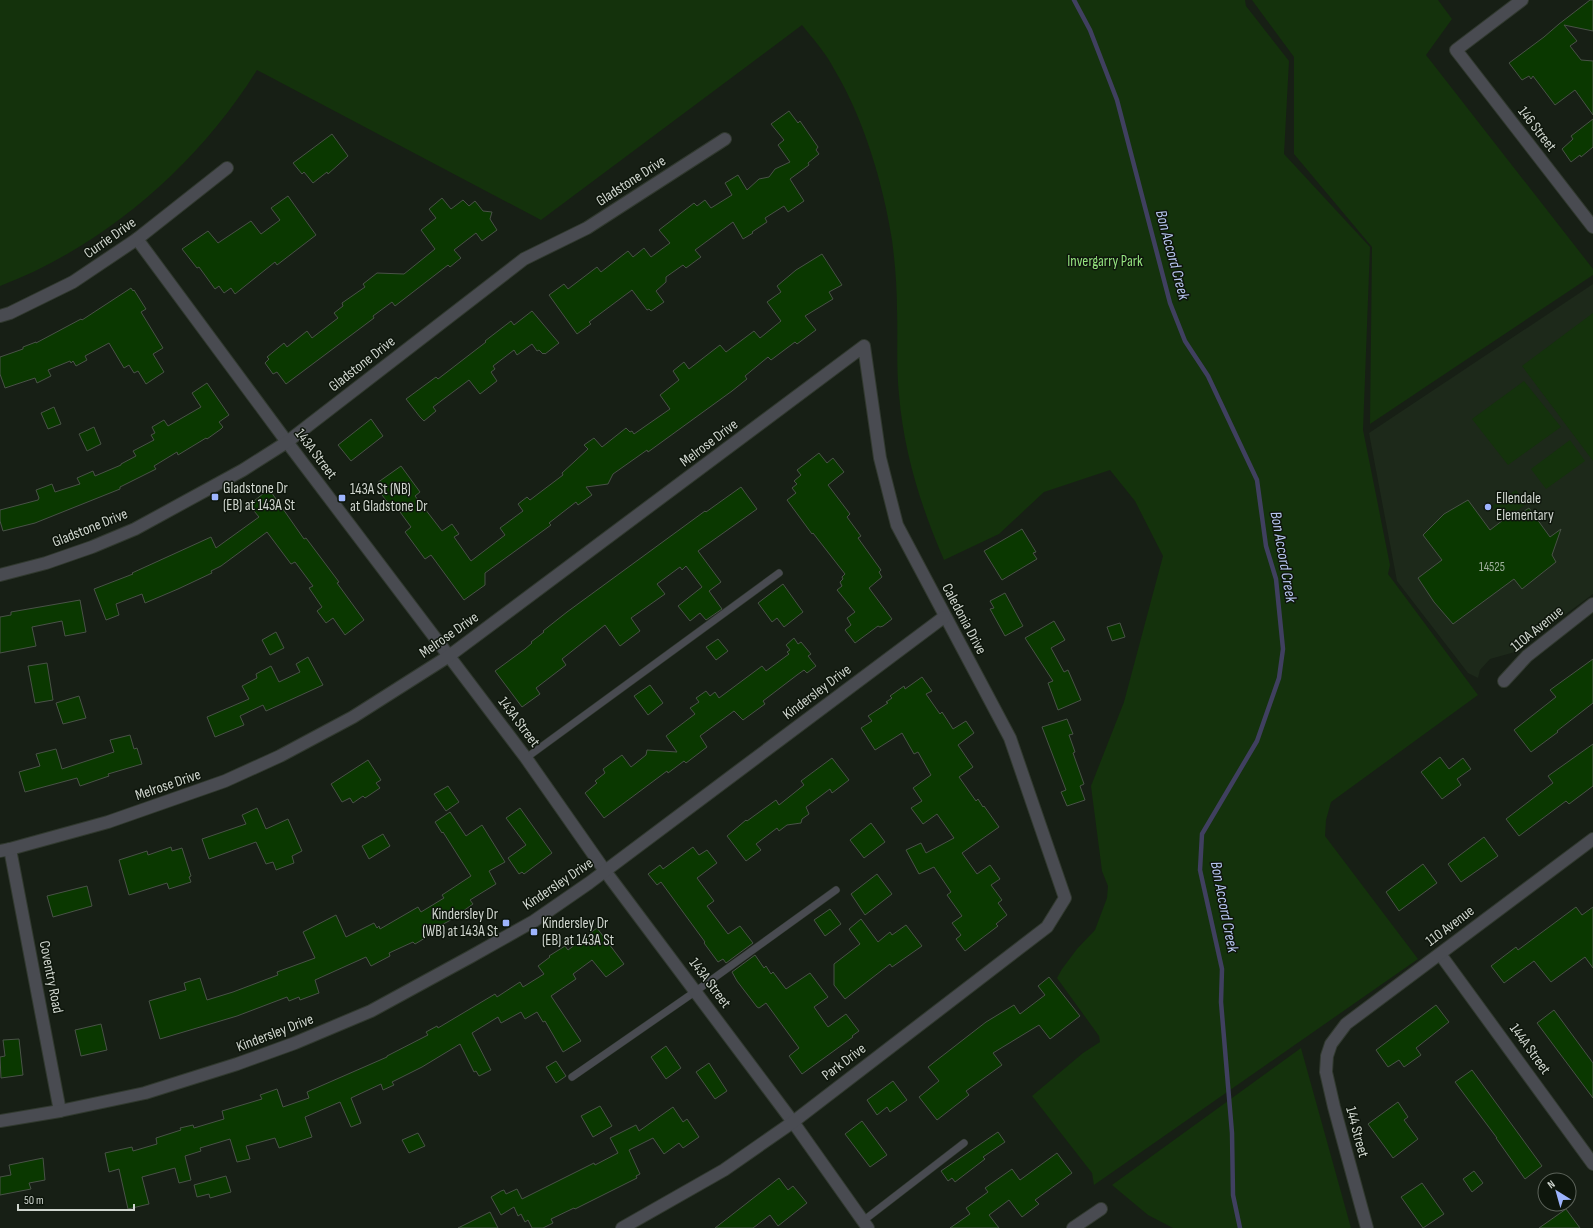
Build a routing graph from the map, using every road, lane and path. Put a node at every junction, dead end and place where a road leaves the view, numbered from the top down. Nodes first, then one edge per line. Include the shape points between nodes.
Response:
1 (1522, 0) edge
2 (725, 139) dead end
3 (227, 168) dead end
4 (1588, 211) edge
5 (1593, 227) edge
6 (138, 239) junction
7 (0, 316) edge
8 (864, 346) joint
9 (287, 442) junction
10 (779, 573) dead end
11 (0, 575) edge
12 (1593, 604) edge
13 (944, 617) junction
14 (449, 656) junction
15 (1504, 681) dead end
16 (526, 758) junction
17 (1593, 839) edge
18 (5, 850) edge
19 (605, 871) junction
20 (836, 890) dead end
21 (1065, 898) joint
22 (1440, 954) junction
23 (696, 991) junction
24 (1331, 1044) joint
25 (572, 1077) dead end
26 (60, 1111) junction
27 (0, 1121) edge
28 (793, 1122) junction
29 (964, 1143) dead end
30 (1593, 1164) edge
31 (1101, 1209) dead end
32 (866, 1224) edge
33 (622, 1228) edge
34 (1073, 1228) edge
35 (1367, 1228) edge

1 - 4 street, 146 Street via 1456,50
2 - 9 street, Gladstone Drive via 587,228 524,259
3 - 6 street, Currie Drive
4 - 5 street, 146 Street
6 - 7 street, Currie Drive via 73,282
6 - 9 street, 143A Street
8 - 13 street, Caledonia Drive via 880,458 897,525
8 - 14 street, Melrose Drive
9 - 11 street, Gladstone Drive via 243,470 135,529 53,561
9 - 14 street, 143A Street
10 - 16 lane
12 - 15 street, 110A Avenue via 1527,656
13 - 19 street, Kindersley Drive
13 - 21 street, Caledonia Drive via 1010,738
14 - 16 street, 143A Street
14 - 18 street, Melrose Drive via 353,717 280,756 225,781 108,822
16 - 19 street, 143A Street
17 - 22 street, 110 Avenue
18 - 26 street, Coventry Road
19 - 23 street, 143A Street
19 - 26 street, Kindersley Drive via 534,921 371,1011 296,1043 237,1064 145,1093
20 - 23 lane
21 - 28 street, Park Drive via 1047,927
22 - 24 street, 110 Avenue via 1346,1024
22 - 30 street, 144A Street
23 - 25 lane
23 - 28 street, 143A Street
24 - 35 street, 144 Street via 1326,1072
26 - 27 street, Kindersley Drive
28 - 32 street, 143A Street
28 - 33 street, Park Drive via 724,1170
29 - 32 lane
31 - 34 street

